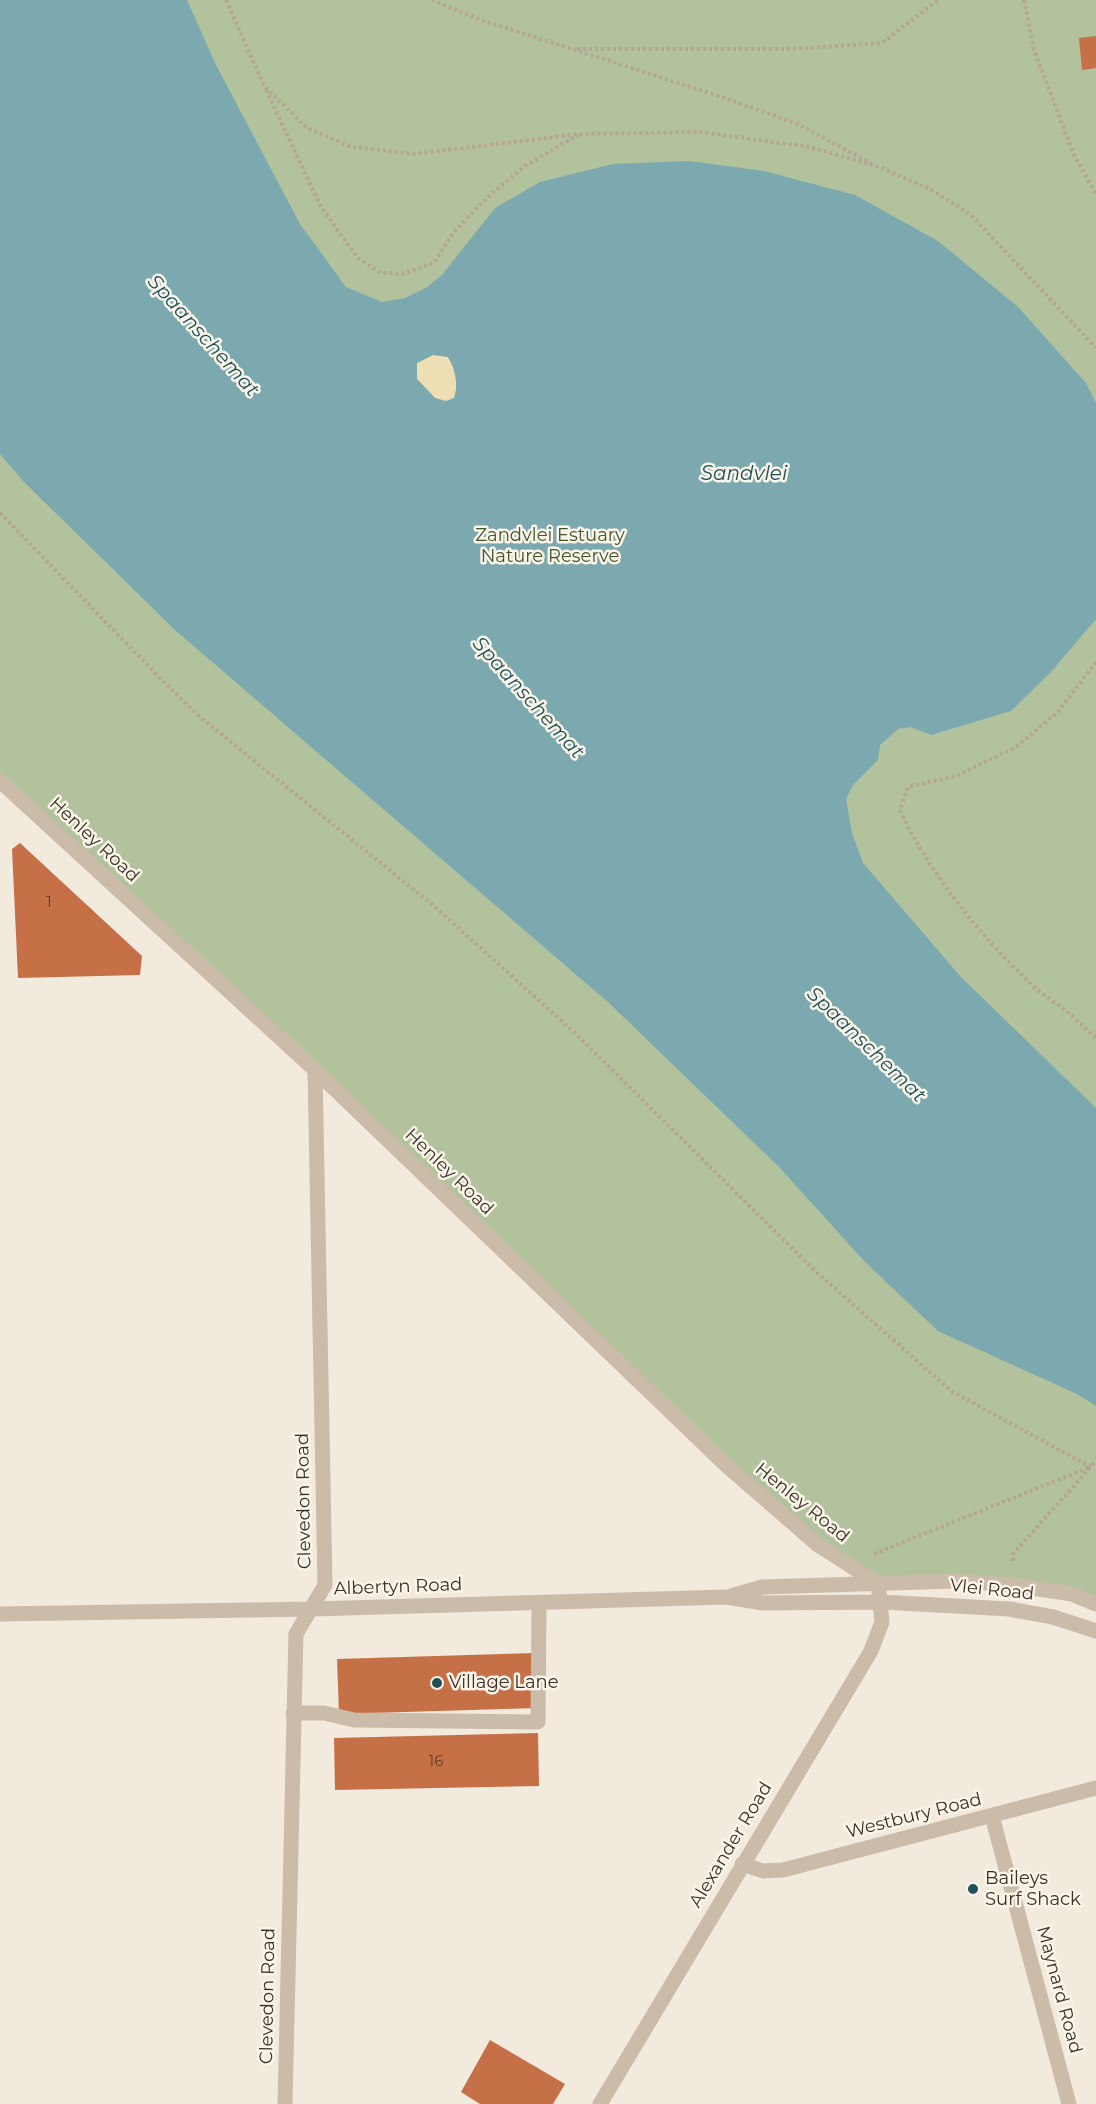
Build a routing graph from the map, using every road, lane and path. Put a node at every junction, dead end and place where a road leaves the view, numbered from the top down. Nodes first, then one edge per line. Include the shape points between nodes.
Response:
1 (226, 0) edge
2 (432, 0) edge
3 (938, 0) edge
4 (1024, 0) edge
5 (574, 49) junction
6 (264, 86) junction
7 (579, 134) junction
8 (879, 167) junction
9 (1096, 195) edge
10 (1096, 348) edge
11 (0, 513) edge
12 (1096, 662) edge
13 (0, 781) edge
14 (1096, 1038) edge
15 (315, 1070) junction
16 (1096, 1461) edge
17 (1093, 1467) edge
18 (847, 1565) junction
19 (912, 1582) joint
20 (877, 1583) junction
21 (1012, 1585) junction
22 (726, 1597) junction
23 (881, 1602) junction
24 (539, 1603) junction
25 (1096, 1604) edge
26 (312, 1609) junction
27 (0, 1614) edge
28 (1096, 1631) edge
29 (293, 1713) junction
30 (1096, 1788) edge
31 (992, 1816) junction
32 (742, 1863) junction
33 (285, 2104) edge
34 (600, 2104) edge
35 (1069, 2104) edge

1 - 6 path
2 - 5 path
3 - 5 path via 882,43 790,49
4 - 9 path via 1034,50 1074,155
5 - 8 path via 798,124
6 - 7 path via 307,128 352,147 414,154
6 - 7 path via 321,207 357,257 379,272 402,274 434,263 453,233 489,195 525,166
7 - 8 path via 700,132 810,147
8 - 10 path via 928,188 970,214
11 - 17 path via 201,718 434,906 576,1034 813,1269 951,1391
12 - 14 path via 1058,712 1016,747 956,776 908,787 900,810 941,878 987,941 1030,984
13 - 15 street, Henley Road
15 - 18 street, Henley Road via 727,1466 793,1525
15 - 26 street, Clevedon Road via 325,1585
16 - 17 path
17 - 18 path
17 - 21 path via 1013,1554
18 - 20 street, Henley Road
19 - 20 street, Albertyn Road
19 - 21 street, Vlei Road
20 - 22 street, Albertyn Road via 762,1587
20 - 23 street, Alexander Road
21 - 25 street, Vlei Road via 1072,1594
22 - 23 street, Albertyn Road via 763,1603
22 - 24 street, Albertyn Road
23 - 28 street, Vlei Road via 1009,1609 1053,1617
23 - 32 street, Alexander Road via 882,1622 871,1651
24 - 26 street, Albertyn Road
24 - 29 street via 538,1722 354,1720 324,1713
26 - 27 street, Albertyn Road
26 - 29 street, Clevedon Road via 296,1634
29 - 33 street, Clevedon Road
30 - 31 street, Westbury Road
31 - 32 street, Westbury Road via 783,1870 763,1871
31 - 35 street, Maynard Road
32 - 34 street, Alexander Road

